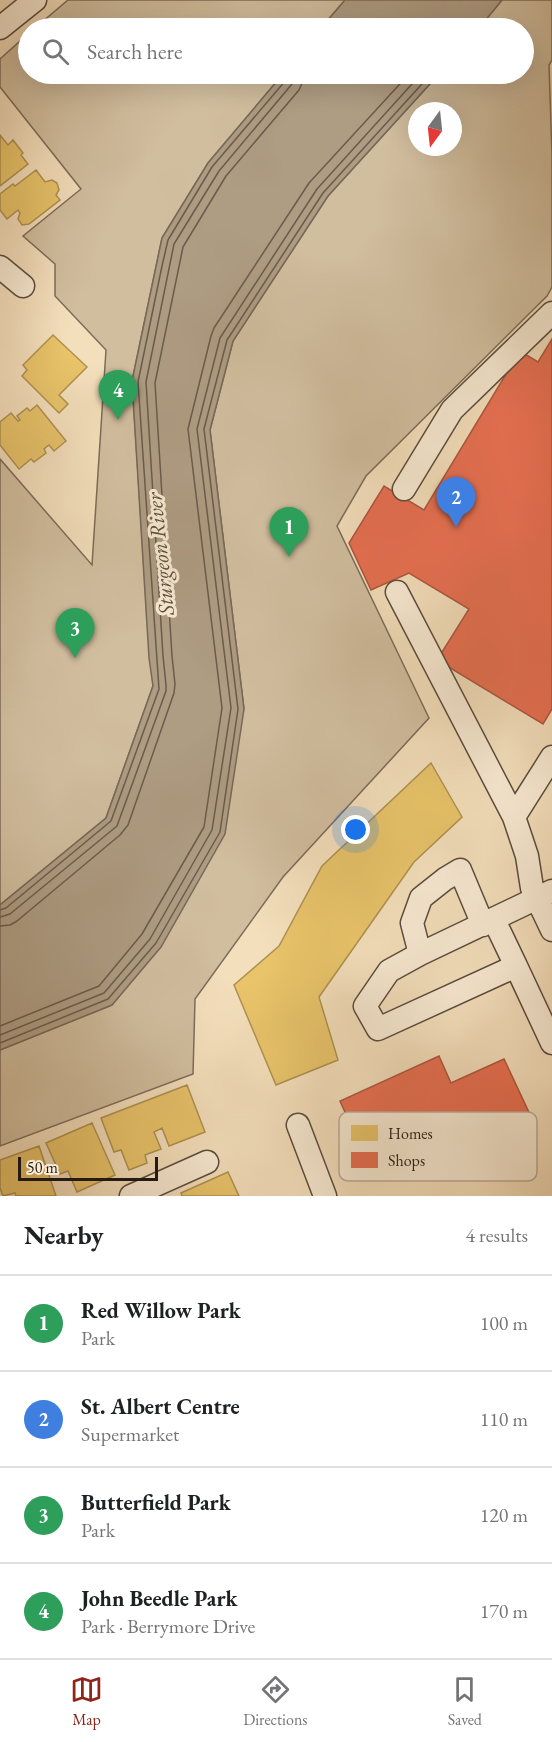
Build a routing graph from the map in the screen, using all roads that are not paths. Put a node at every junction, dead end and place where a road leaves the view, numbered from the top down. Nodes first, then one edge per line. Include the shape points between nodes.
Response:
1 (35, 0) edge
2 (0, 28) edge
3 (0, 267) edge
4 (23, 286) dead end
5 (552, 313) edge
6 (404, 489) dead end
7 (397, 592) dead end
8 (552, 757) edge
9 (514, 817) junction
10 (547, 892) edge
11 (488, 922) junction
12 (552, 930) edge
13 (420, 954) junction
14 (516, 966) junction
15 (552, 1043) edge
16 (298, 1125) dead end
17 (207, 1162) dead end
18 (140, 1194) edge
19 (325, 1196) edge

1 - 2 street
3 - 4 street
5 - 6 street via 452,410
7 - 9 street
8 - 9 street
9 - 10 street via 527,856 548,881
10 - 11 street
10 - 12 street
11 - 13 street
11 - 13 street via 460,870 422,898 412,923
11 - 14 street
13 - 14 street via 390,971 365,1006 378,1029
14 - 15 street
16 - 19 street
17 - 18 street

